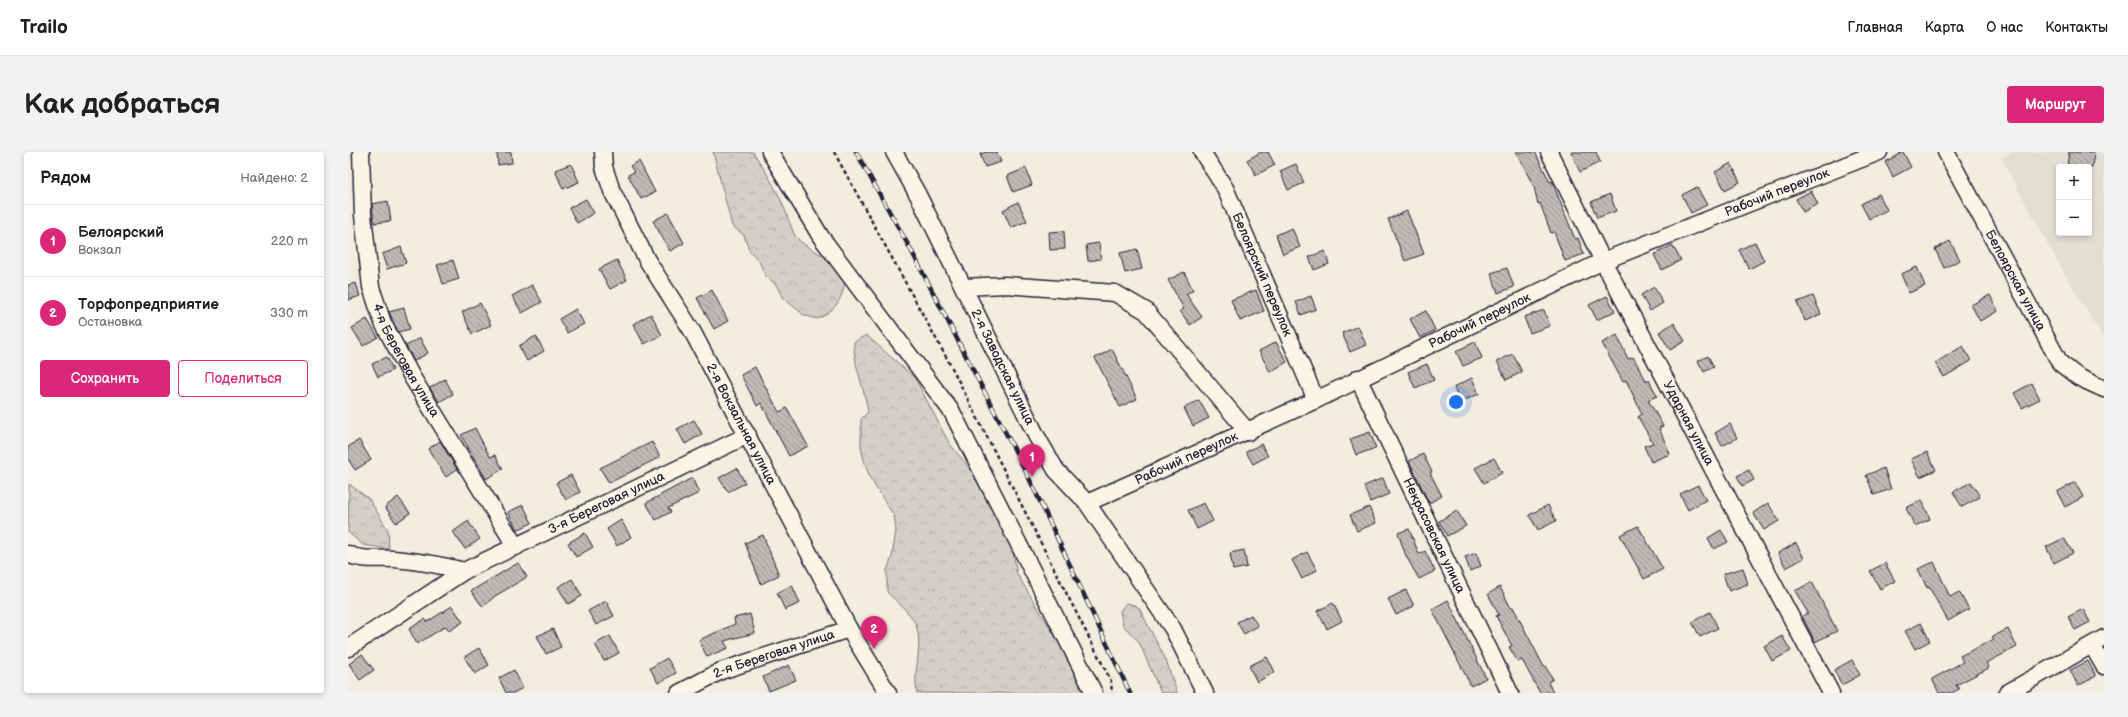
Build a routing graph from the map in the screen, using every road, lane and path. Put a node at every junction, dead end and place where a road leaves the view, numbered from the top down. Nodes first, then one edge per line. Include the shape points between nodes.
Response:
1 (361, 152) edge
2 (603, 152) edge
3 (770, 152) edge
4 (834, 152) edge
5 (894, 152) edge
6 (1202, 152) edge
7 (1549, 152) edge
8 (1879, 152) edge
9 (1946, 152) edge
10 (1603, 261) junction
11 (964, 287) junction
12 (1358, 378) junction
13 (2104, 389) edge
14 (1316, 400) junction
15 (1248, 432) junction
16 (748, 435) junction
17 (1087, 503) junction
18 (516, 547) junction
19 (348, 554) edge
20 (464, 571) junction
21 (849, 629) junction
22 (2098, 641) edge
23 (348, 648) edge
24 (2104, 666) edge
25 (679, 693) edge
26 (888, 693) edge
27 (1094, 693) edge
28 (1112, 693) edge
29 (1204, 693) edge
30 (1510, 693) edge
31 (1831, 693) edge
32 (2007, 693) edge

1 - 18 street, 4-я Береговая улица via 363,215 372,287 383,323 412,377
2 - 16 street, 2-я Вокзальная улица via 604,167 612,190 647,260 691,329
3 - 27 street via 821,237 952,412
4 - 28 path via 951,366 1040,539 1111,681
5 - 11 street, 2-я Заводская улица
6 - 14 street, Белоярский переулок via 1225,188
7 - 10 street, Ударная улица
8 - 10 street, Рабочий переулок
9 - 13 street, Белоярская улица via 2060,363 2078,377
10 - 12 street, Рабочий переулок
10 - 31 street, Ударная улица
11 - 15 street via 1005,285 1114,293 1146,311
11 - 17 street, 2-я Заводская улица via 1052,463
12 - 14 street, Рабочий переулок
12 - 30 street, Некрасовская улица
14 - 15 street, Рабочий переулок
15 - 17 street, Рабочий переулок
16 - 18 street, 3-я Береговая улица
16 - 21 street, 2-я Вокзальная улица
17 - 29 street, 2-я Заводская улица via 1173,629
18 - 20 street, 3-я Береговая улица
19 - 20 street via 357,559 374,557 404,560
20 - 23 street, 3-я Береговая улица
21 - 25 street, 2-я Береговая улица via 720,671
21 - 26 street, 2-я Вокзальная улица
22 - 24 street
22 - 32 street

